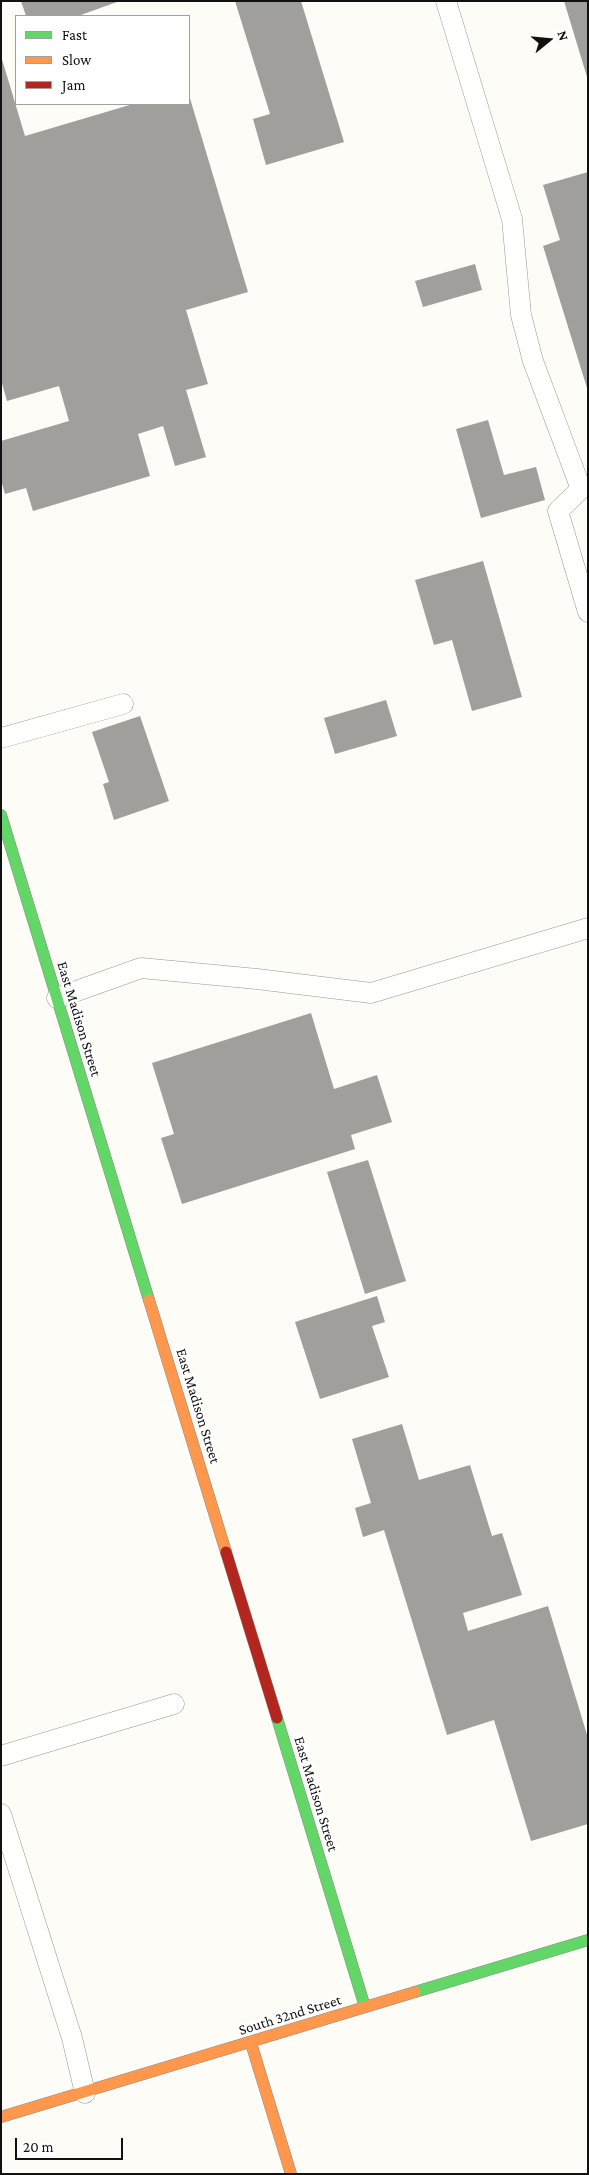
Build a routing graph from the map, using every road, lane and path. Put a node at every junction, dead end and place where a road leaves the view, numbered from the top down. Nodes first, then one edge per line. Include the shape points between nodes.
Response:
1 (446, 1) edge
2 (584, 487) edge
3 (588, 612) edge
4 (123, 704) dead end
5 (1, 738) edge
6 (1, 815) edge
7 (588, 928) edge
8 (57, 998) junction
9 (174, 1704) dead end
10 (1, 1756) edge
11 (1, 1814) edge
12 (588, 1940) edge
13 (365, 2007) junction
14 (251, 2043) junction
15 (85, 2093) junction
16 (1, 2117) edge
17 (291, 2174) edge

1 - 2 lane via 512,219 521,315 533,362
2 - 3 lane via 558,511
4 - 5 lane
6 - 8 street, East Madison Street
7 - 8 lane via 371,994 257,978 141,968
8 - 13 street, East Madison Street
9 - 10 lane
11 - 15 lane via 72,2038
12 - 13 street, South 32nd Street
13 - 14 street, South 32nd Street
14 - 15 street, South 32nd Street
14 - 17 street
15 - 16 street, South 32nd Street

